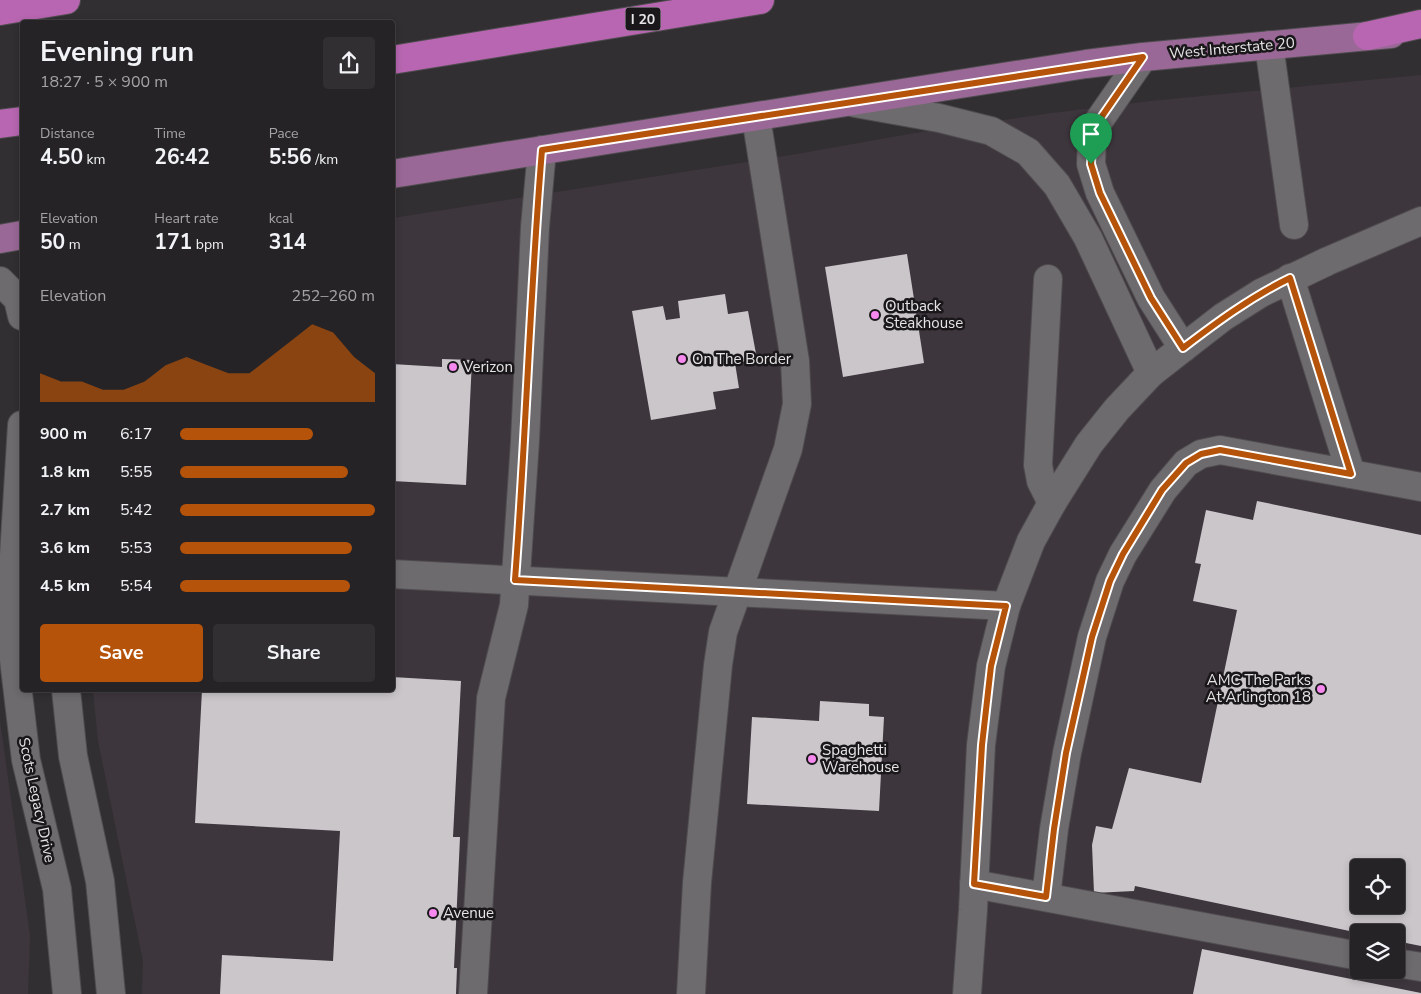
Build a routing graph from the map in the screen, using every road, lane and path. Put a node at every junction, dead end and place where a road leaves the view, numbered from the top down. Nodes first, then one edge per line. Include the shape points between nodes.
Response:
1 (66, 0) edge
2 (760, 0) edge
3 (0, 11) edge
4 (1421, 24) edge
5 (1421, 31) edge
6 (1367, 36) junction
7 (1269, 45) junction
8 (1143, 57) junction
9 (395, 60) edge
10 (851, 102) junction
11 (756, 117) junction
12 (20, 121) edge
13 (0, 124) edge
14 (542, 150) junction
15 (395, 174) edge
16 (1421, 221) edge
17 (1294, 225) dead end
18 (20, 235) edge
19 (0, 239) edge
20 (1290, 278) junction
21 (1048, 279) dead end
22 (0, 281) edge
23 (20, 308) edge
24 (1183, 348) junction
25 (1151, 373) junction
26 (1351, 474) junction
27 (1421, 487) edge
28 (20, 490) edge
29 (1052, 503) junction
30 (18, 556) edge
31 (395, 574) edge
32 (515, 580) junction
33 (737, 593) junction
34 (1006, 606) junction
35 (66, 692) edge
36 (974, 884) junction
37 (1046, 897) junction
38 (1350, 954) edge
39 (1405, 965) edge
40 (1421, 968) edge
41 (67, 994) edge
42 (111, 994) edge
43 (473, 994) edge
44 (692, 994) edge
45 (967, 994) edge

1 - 3 highway
2 - 9 highway, I 20
4 - 6 highway
5 - 6 main road, West Interstate 20
6 - 7 main road, West Interstate 20
7 - 8 main road, West Interstate 20
7 - 17 street
8 - 10 main road, West Interstate 20
8 - 24 street via 1098,122 1092,140 1091,164 1100,193 1147,290
10 - 11 main road, West Interstate 20
10 - 25 street via 991,131 1028,152 1057,185 1088,238
11 - 14 main road, West Interstate 20
11 - 33 street via 795,361 797,404 788,449
12 - 13 highway
14 - 15 main road, West Interstate 20
14 - 32 street
16 - 20 street
18 - 19 main road
20 - 24 street via 1223,317
20 - 26 street
21 - 29 street via 1038,466
22 - 23 street via 18,299
24 - 25 street
25 - 29 street via 1089,444
26 - 27 street
26 - 37 street via 1220,450 1201,454 1186,463 1162,490 1123,554 1094,628 1066,753
28 - 30 street, Scots Legacy Drive
29 - 34 street via 1031,541
30 - 41 street, Scots Legacy Drive via 13,651 26,760 57,889
31 - 32 street
32 - 33 street
32 - 43 street via 514,605 491,698
33 - 34 street
33 - 44 street via 723,632 718,665 697,883
34 - 36 street via 991,666 984,725
35 - 42 street via 73,756 100,881
36 - 37 street
36 - 45 street
37 - 38 street
39 - 40 street

